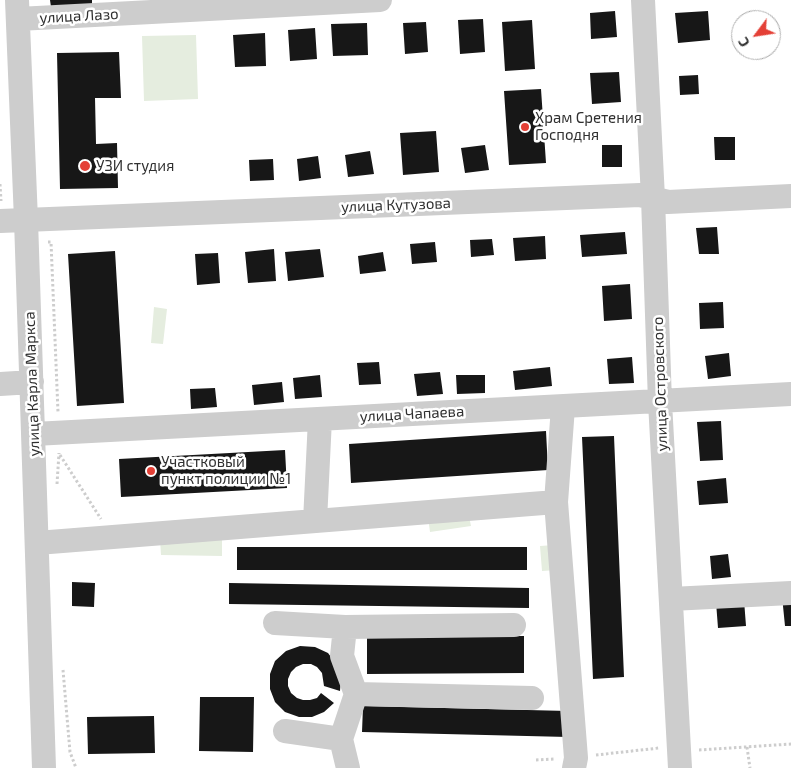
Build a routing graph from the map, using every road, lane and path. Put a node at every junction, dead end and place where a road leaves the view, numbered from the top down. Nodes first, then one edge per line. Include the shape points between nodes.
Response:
1 (380, 0) edge
2 (643, 0) edge
3 (292, 2) edge
4 (18, 9) edge
5 (10, 74) edge
6 (0, 184) edge
7 (791, 196) edge
8 (653, 198) junction
9 (0, 212) edge
10 (26, 220) junction
11 (32, 382) junction
12 (0, 384) edge
13 (791, 394) edge
14 (660, 402) junction
15 (562, 407) junction
16 (320, 419) junction
17 (34, 434) junction
18 (69, 453) dead end
19 (556, 502) junction
20 (315, 521) junction
21 (112, 536) junction
22 (37, 542) junction
23 (791, 593) edge
24 (671, 598) junction
25 (275, 622) dead end
26 (514, 625) dead end
27 (344, 627) junction
28 (356, 694) junction
29 (532, 698) dead end
30 (284, 731) dead end
31 (342, 738) junction
32 (791, 744) edge
33 (747, 747) junction
34 (680, 760) edge
35 (44, 768) edge
36 (348, 768) edge
37 (574, 768) edge
38 (750, 768) edge

1 - 3 street, улица Лазо
2 - 8 street, улица Островского
3 - 4 street, улица Лазо
4 - 5 street, улица Карла Маркса
5 - 10 street, улица Карла Маркса
6 - 9 path
7 - 8 street, улица Кутузова via 668,202
8 - 10 street, улица Кутузова via 640,194
8 - 14 street, улица Островского
9 - 10 street, улица Кутузова
10 - 11 street, улица Карла Маркса
11 - 12 street
11 - 17 street, улица Карла Маркса
13 - 14 street, улица Чапаева
14 - 15 street, улица Чапаева
14 - 24 street, улица Островского
15 - 16 street, улица Чапаева
15 - 19 street
16 - 17 street, улица Чапаева
16 - 20 street
17 - 22 street, улица Карла Маркса
18 - 21 path via 60,453
19 - 20 street
19 - 37 street via 576,758
20 - 21 street
21 - 22 street
22 - 35 street, улица Карла Маркса
23 - 24 street
24 - 34 street, улица Островского
25 - 27 street
26 - 27 street
27 - 28 street via 342,656
28 - 29 street
28 - 31 street
30 - 31 street
31 - 36 street
32 - 33 path
33 - 34 path
33 - 38 path

